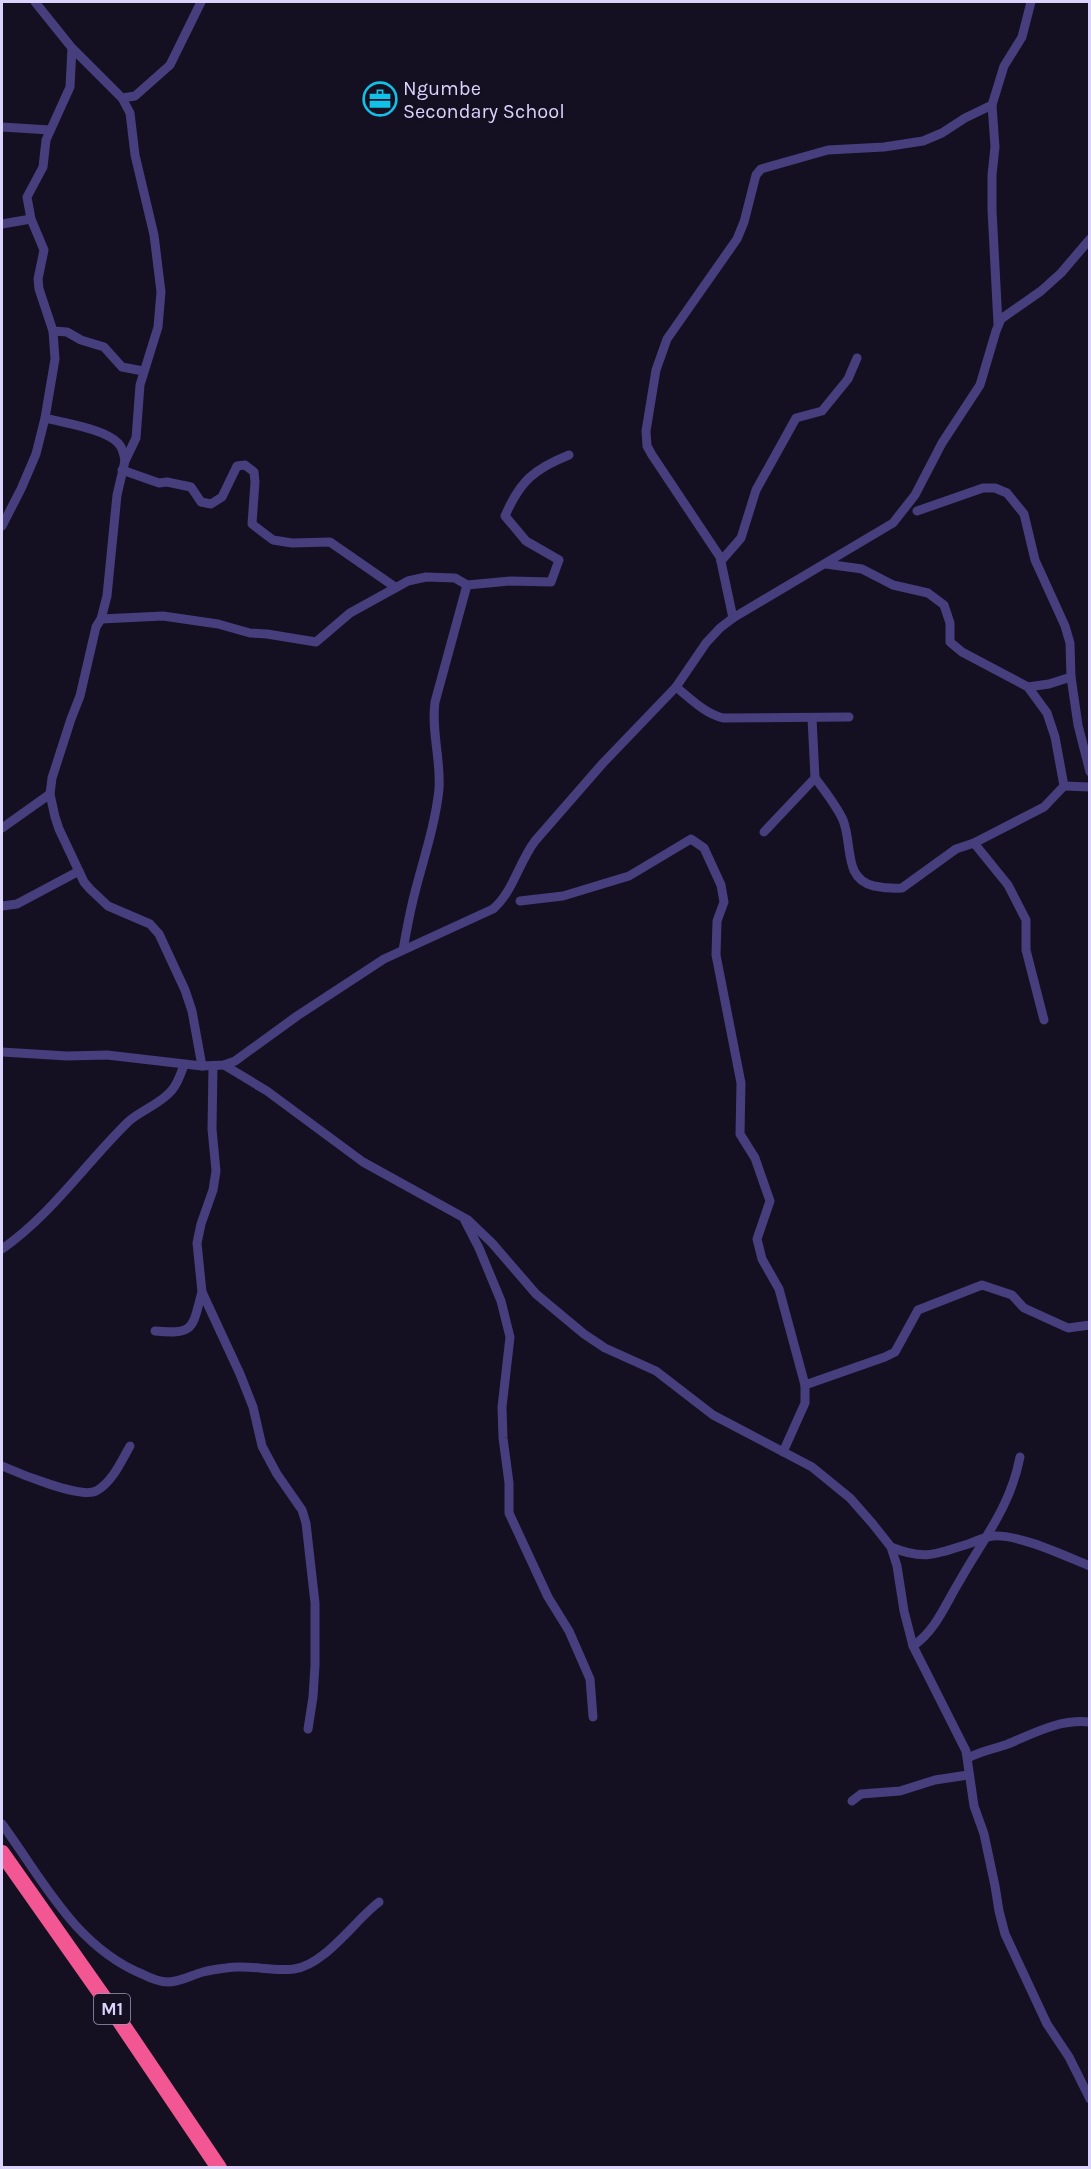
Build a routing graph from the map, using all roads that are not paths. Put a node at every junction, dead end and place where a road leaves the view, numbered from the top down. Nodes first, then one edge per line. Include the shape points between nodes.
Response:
1 (35, 2) edge
2 (201, 2) edge
3 (1031, 2) edge
4 (72, 48) junction
5 (122, 98) junction
6 (992, 105) junction
7 (2, 127) edge
8 (50, 130) junction
9 (31, 219) junction
10 (2, 224) edge
11 (1089, 239) edge
12 (999, 324) junction
13 (53, 331) junction
14 (857, 358) dead end
15 (143, 371) junction
16 (45, 418) junction
17 (569, 455) dead end
18 (124, 465) junction
19 (917, 511) dead end
20 (2, 526) edge
21 (722, 561) junction
22 (826, 564) junction
23 (466, 585) junction
24 (395, 587) junction
25 (733, 618) junction
26 (100, 619) junction
27 (1071, 677) junction
28 (676, 687) junction
29 (1028, 687) junction
30 (849, 717) dead end
31 (812, 718) junction
32 (1089, 772) edge
33 (815, 778) junction
34 (1064, 786) junction
35 (1089, 787) edge
36 (50, 794) junction
37 (2, 828) edge
38 (764, 832) dead end
39 (974, 843) junction
40 (79, 871) junction
41 (520, 901) dead end
42 (2, 906) edge
43 (403, 950) junction
44 (1044, 1020) dead end
45 (2, 1052) edge
46 (184, 1065) junction
47 (224, 1065) junction
48 (202, 1066) junction
49 (213, 1066) junction
50 (462, 1217) junction
51 (2, 1249) edge
52 (202, 1292) junction
53 (1089, 1325) edge
54 (155, 1331) dead end
55 (805, 1385) junction
56 (130, 1446) dead end
57 (783, 1452) junction
58 (1020, 1457) dead end
59 (2, 1466) edge
60 (988, 1537) junction
61 (891, 1547) junction
62 (1089, 1566) edge
63 (913, 1646) junction
64 (593, 1717) dead end
65 (1089, 1722) edge
66 (308, 1730) dead end
67 (968, 1758) junction
68 (968, 1775) junction
69 (852, 1801) dead end
70 (2, 1824) edge
71 (2, 1853) edge
72 (379, 1902) dead end
73 (1089, 2099) edge
74 (219, 2168) edge

1 - 4 street
2 - 5 street via 170,65 135,96
3 - 6 street via 1022,37 1004,66
4 - 5 street
4 - 8 street via 70,87
5 - 15 street via 129,113 148,206 161,292 158,327
6 - 12 street via 992,210
6 - 21 street via 923,141 828,150 758,172 737,239 667,339 656,370 646,431 652,455
7 - 8 street
8 - 9 street via 43,167 27,197
9 - 10 street
9 - 13 street via 43,246 39,289
11 - 12 street via 1061,273
12 - 22 street via 980,385 905,510 893,524
13 - 15 street via 67,332 104,347 122,367
13 - 16 street via 55,359
14 - 21 street via 848,379 822,411 796,418 756,490 741,538
15 - 18 street via 136,438
16 - 18 street via 107,436 123,450
16 - 20 street via 31,469
17 - 23 street via 544,465 523,484 505,516 526,541 559,560 551,582
18 - 24 street via 159,483 191,487 201,502 212,504 222,497 237,466 245,465 254,472 252,524 273,540 330,542
18 - 26 street via 114,517 107,596
19 - 27 street via 983,488 995,488 1014,500 1024,514 1035,560 1065,626
21 - 25 street
22 - 25 street
22 - 29 street via 862,569 893,585 928,592 944,605 950,623 950,642
23 - 24 street via 455,578 426,577
23 - 43 street via 435,702 432,720 439,778 436,808
24 - 26 street via 350,613 316,642 163,616
25 - 28 street via 706,643
26 - 36 street
27 - 29 street
27 - 32 street
28 - 31 street via 701,708 723,718
28 - 43 street via 535,841 497,906
29 - 34 street via 1047,713
30 - 31 street
31 - 33 street
33 - 38 street
33 - 39 street via 843,821 854,874 869,885 902,888 956,849
34 - 35 street
34 - 39 street via 1044,807
36 - 37 street
36 - 40 street via 59,829
39 - 44 street via 1008,885 1026,920 1026,950
40 - 42 street via 17,904
40 - 48 street via 90,889 108,906 150,924 159,934 192,1011
41 - 55 street via 563,896 629,876 691,839 704,848 722,885 724,902 717,921 716,955 741,1083 740,1134 770,1201 757,1239 762,1258 779,1289
43 - 47 street
45 - 46 street via 108,1056
46 - 48 street
46 - 51 street via 172,1090 133,1117 49,1210
47 - 49 street
47 - 50 street via 363,1162
48 - 49 street
49 - 52 street via 216,1171 196,1243
50 - 57 street via 492,1243 536,1294 585,1334 605,1348 656,1371 713,1415
50 - 64 street via 501,1301 510,1336 502,1407 508,1513 590,1679
52 - 54 street via 196,1317 188,1329
52 - 66 street via 240,1374 262,1446 306,1522 315,1603 315,1675
53 - 55 street via 1068,1328 1024,1308 1012,1295 982,1285 918,1310 895,1352
55 - 57 street via 806,1403
56 - 59 street via 102,1487 86,1494
57 - 61 street via 812,1467 850,1498
58 - 60 street via 1007,1502
60 - 61 street via 927,1556
60 - 62 street via 1001,1536 1038,1546
60 - 63 street via 940,1617
61 - 63 street
63 - 67 street
65 - 67 street via 1049,1727
67 - 68 street
68 - 69 street via 900,1791 861,1794
68 - 73 street via 1005,1934 1047,2024 1069,2057
70 - 72 street via 63,1910 94,1946 129,1969 165,1982 241,1966 299,1968 333,1946
71 - 74 highway, M1

